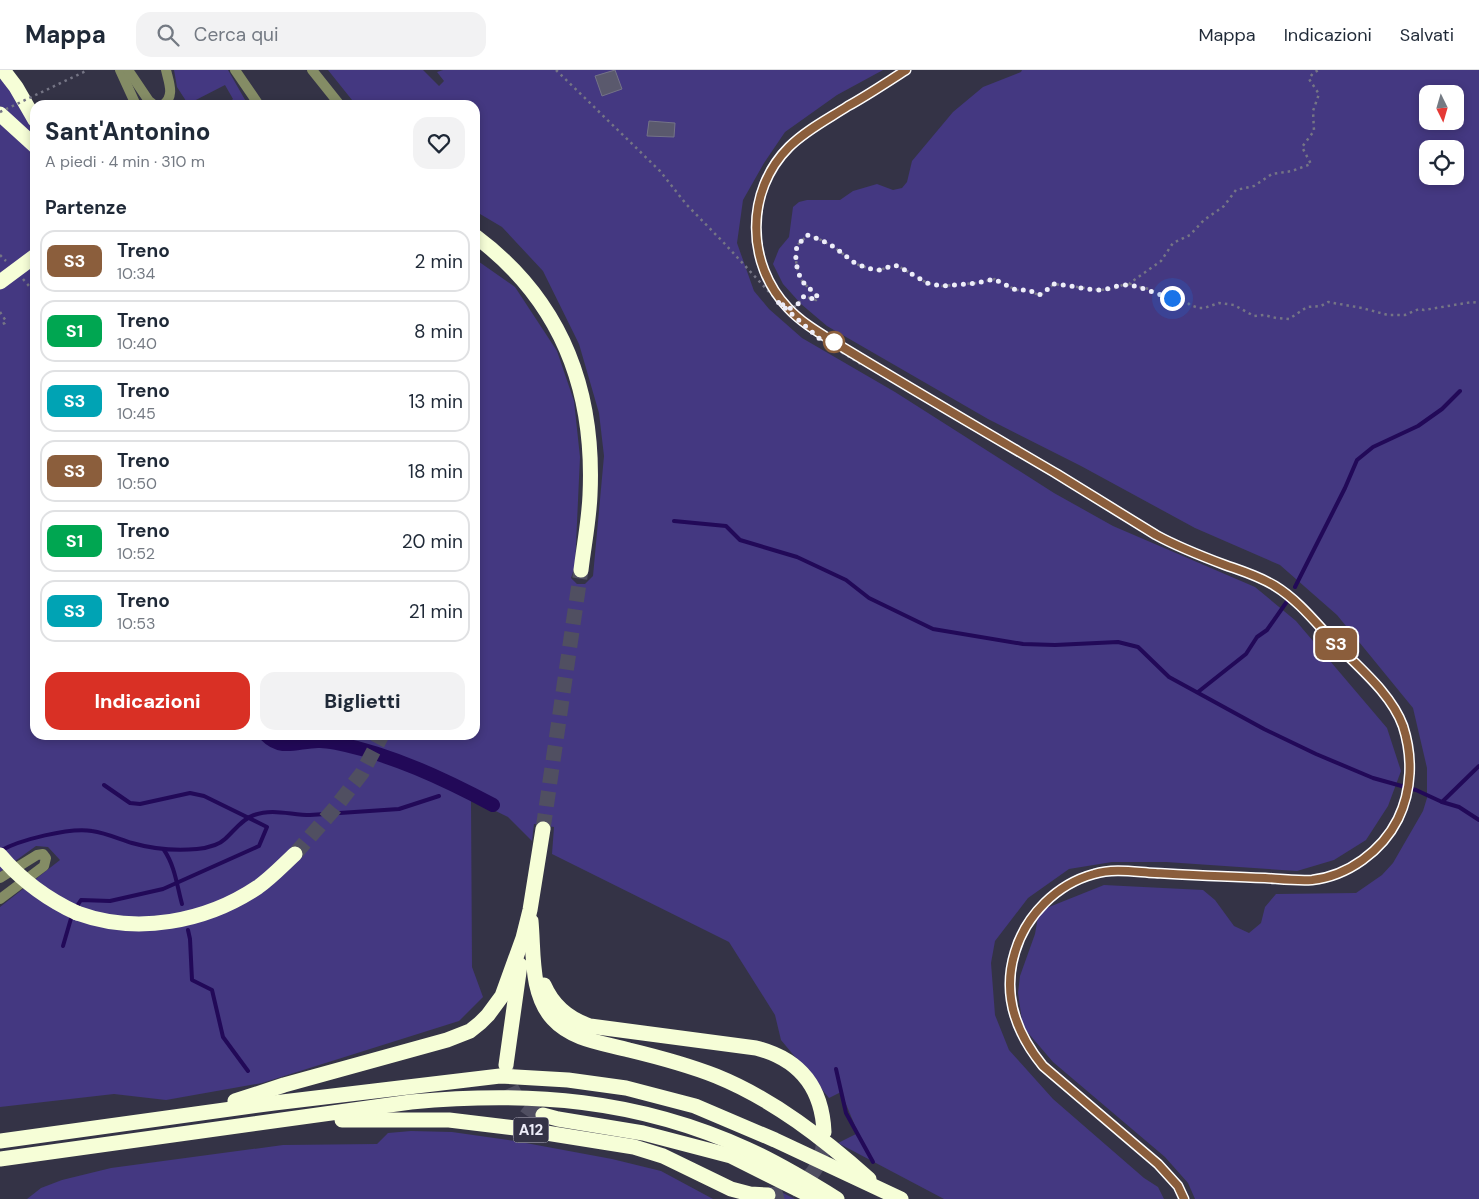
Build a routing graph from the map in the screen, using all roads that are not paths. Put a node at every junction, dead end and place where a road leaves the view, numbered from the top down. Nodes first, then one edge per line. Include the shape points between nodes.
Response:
1 (3, 70) edge
2 (120, 70) edge
3 (128, 70) edge
4 (166, 70) edge
5 (235, 70) edge
6 (312, 70) edge
7 (134, 100) edge
8 (148, 100) edge
9 (169, 100) edge
10 (255, 100) edge
11 (336, 100) edge
12 (30, 111) edge
13 (0, 113) edge
14 (30, 141) edge
15 (480, 240) edge
16 (30, 260) edge
17 (0, 282) edge
18 (581, 570) tunnel mouth
19 (543, 828) tunnel mouth
20 (295, 854) tunnel mouth
21 (0, 855) edge
22 (0, 878) edge
23 (0, 899) edge
24 (530, 910) junction
25 (523, 938) junction
26 (534, 960) junction
27 (506, 1065) tunnel mouth
28 (196, 1113) junction
29 (543, 1116) tunnel mouth
30 (283, 1120) junction
31 (824, 1132) tunnel mouth
32 (0, 1141) edge
33 (0, 1159) edge
34 (884, 1191) junction
35 (768, 1195) dead end
36 (817, 1199) edge
37 (837, 1199) edge
38 (901, 1199) edge

1 - 12 highway
2 - 7 street
3 - 8 street
4 - 9 street
5 - 10 street
6 - 11 street
13 - 14 highway
15 - 18 highway via 532,291 552,319 572,361 585,409 590,452 590,496
16 - 17 highway, bridge
19 - 24 highway
20 - 21 highway, bridge via 271,877 230,902 198,915 130,924 89,917 62,905 32,886
22 - 23 street via 37,855 43,854 46,858 44,866
24 - 25 highway
24 - 26 highway
25 - 27 highway
25 - 28 highway via 502,996 470,1031
26 - 31 highway via 552,1000 566,1014 582,1023 756,1048 779,1056 798,1069 811,1085 822,1111
26 - 34 highway via 542,1003 568,1031 688,1066 747,1091 832,1146
28 - 32 highway
28 - 34 highway via 500,1076 568,1080 626,1088 695,1106
29 - 36 highway via 643,1133 731,1156
30 - 33 highway
30 - 35 highway, A12 via 449,1120 515,1128 634,1147 663,1156 731,1189
30 - 37 highway via 473,1097 594,1103 649,1114 724,1139 771,1160
34 - 38 highway

